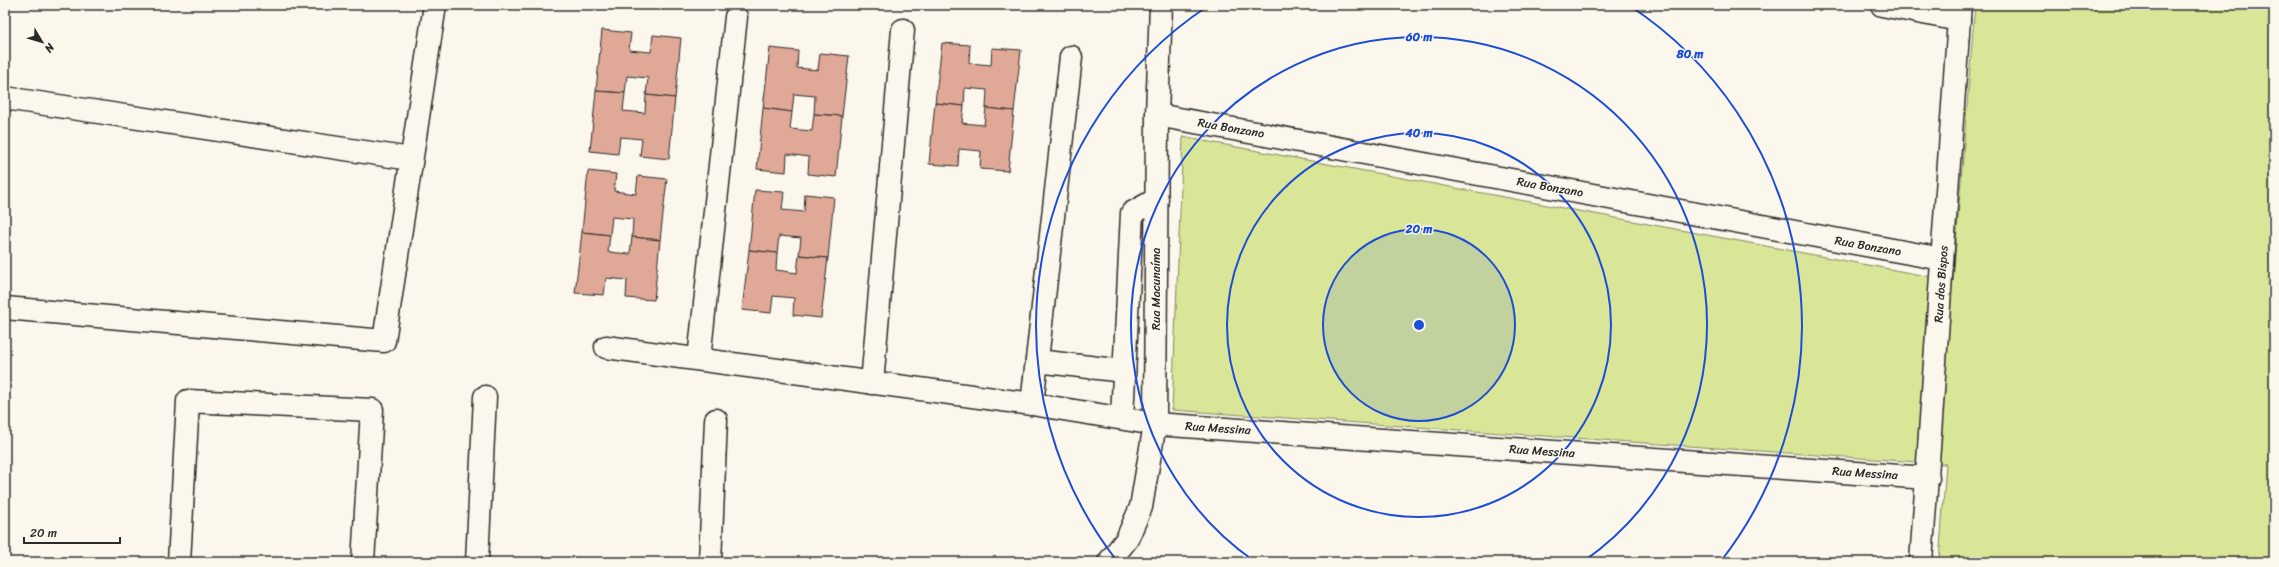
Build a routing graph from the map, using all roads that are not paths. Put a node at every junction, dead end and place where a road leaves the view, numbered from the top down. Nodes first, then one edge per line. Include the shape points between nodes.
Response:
1 (434, 5) edge
2 (1161, 5) edge
3 (1882, 5) edge
4 (1959, 12) edge
5 (736, 17) dead end
6 (903, 30) dead end
7 (1072, 57) dead end
8 (5, 98) edge
9 (1157, 114) junction
10 (411, 159) junction
11 (1157, 199) junction
12 (1942, 259) junction
13 (5, 308) edge
14 (606, 347) dead end
15 (699, 359) junction
16 (1037, 362) junction
17 (1124, 370) junction
18 (872, 383) junction
19 (485, 397) dead end
20 (1032, 404) junction
21 (1122, 418) junction
22 (716, 420) dead end
23 (1156, 424) junction
24 (1928, 478) junction
25 (179, 562) edge
26 (363, 562) edge
27 (477, 562) edge
28 (710, 562) edge
29 (1109, 562) edge
30 (1921, 562) edge

1 - 10 street
2 - 9 street, Rua Macunaíma
3 - 4 street
4 - 12 street, Rua dos Bispos
5 - 15 street
6 - 18 street
7 - 16 street
8 - 10 street
9 - 11 street, Rua Macunaíma
9 - 12 street, Rua Bonzano
10 - 13 street via 384,341
11 - 17 street via 1132,213
11 - 23 street, Rua Macunaíma
12 - 24 street, Rua dos Bispos
14 - 15 street, Rua Messina
15 - 18 street, Rua Messina
16 - 17 street
16 - 20 street
17 - 21 street
18 - 20 street, Rua Messina
19 - 27 street
20 - 21 street, Rua Messina
21 - 23 street, Rua Messina
22 - 28 street
23 - 24 street, Rua Messina
23 - 29 street, Rua Macunaíma via 1141,507 1127,539
24 - 30 street, Rua dos Bispos
25 - 26 street via 188,400 372,410

